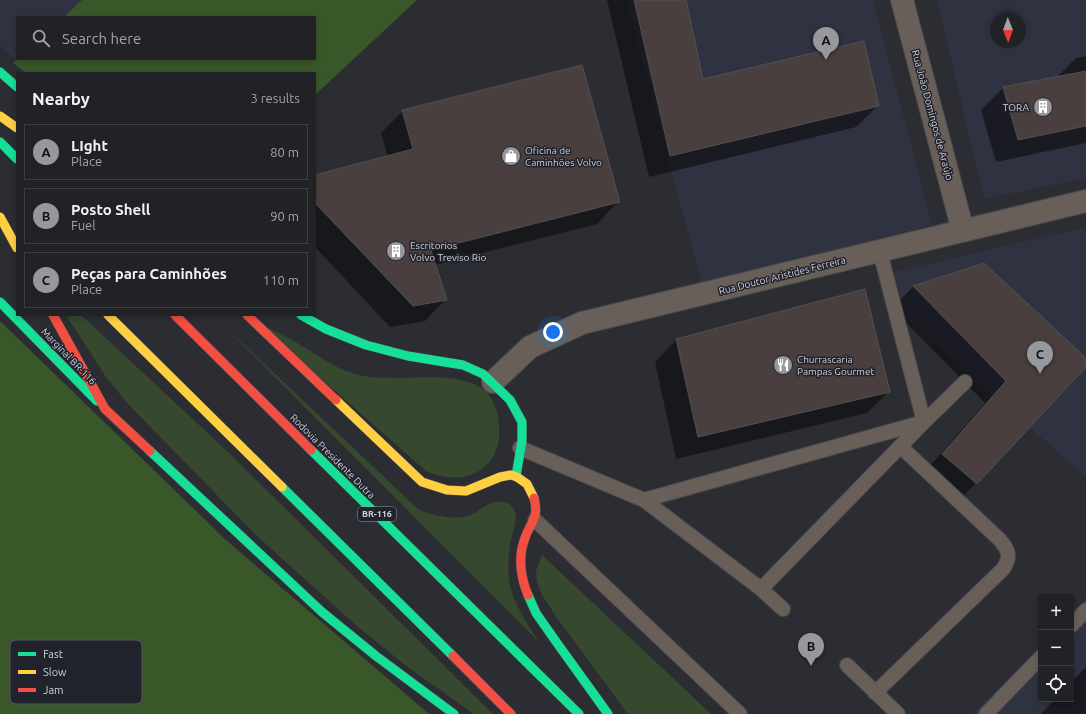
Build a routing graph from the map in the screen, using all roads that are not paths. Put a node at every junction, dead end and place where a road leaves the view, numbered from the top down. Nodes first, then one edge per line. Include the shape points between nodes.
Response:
1 (902, 0) edge
2 (0, 72) edge
3 (16, 86) edge
4 (0, 116) edge
5 (16, 127) edge
6 (0, 142) edge
7 (16, 158) edge
8 (1086, 201) edge
9 (0, 208) edge
10 (0, 218) edge
11 (11, 219) dead end
12 (964, 231) junction
13 (16, 246) edge
14 (880, 252) junction
15 (0, 302) edge
16 (55, 316) edge
17 (109, 316) edge
18 (176, 316) edge
19 (248, 316) edge
20 (303, 316) edge
21 (493, 382) junction
22 (965, 382) dead end
23 (105, 409) junction
24 (924, 422) junction
25 (900, 446) junction
26 (520, 448) junction
27 (516, 476) junction
28 (644, 500) junction
29 (535, 520) junction
30 (761, 589) junction
31 (782, 609) dead end
32 (1086, 610) edge
33 (1074, 623) edge
34 (1038, 660) edge
35 (847, 665) dead end
36 (875, 693) junction
37 (454, 714) edge
38 (511, 714) edge
39 (579, 714) edge
40 (608, 714) edge
41 (740, 714) edge
42 (898, 714) edge
43 (986, 714) edge

1 - 12 street, Rua João Domingos de Araújo
2 - 3 main road
4 - 5 main road
6 - 7 main road
8 - 12 street, Rua Doutor Aristides Ferreira
9 - 11 main road
10 - 13 main road
12 - 14 street, Rua Doutor Aristides Ferreira
14 - 21 street, Rua Doutor Aristides Ferreira via 582,323 530,347
14 - 24 lane
15 - 23 main road, Marginal BR-116
16 - 23 main road
17 - 38 main road
18 - 39 main road, Rodovia Presidente Dutra / BR-116
19 - 27 main road via 422,482 439,489 465,491 499,477
20 - 21 main road via 321,327 369,345 476,369
21 - 26 main road via 506,396 522,422
22 - 24 lane
23 - 37 main road, Marginal BR-116 via 322,612
24 - 25 lane
24 - 28 lane
25 - 30 lane
25 - 36 lane via 999,539 1009,556 1004,569
26 - 27 main road
26 - 28 lane
27 - 29 main road via 532,491
28 - 30 lane
29 - 40 main road via 525,537 522,553 521,566 528,599 562,652
29 - 41 lane
30 - 31 lane
32 - 33 lane
34 - 43 lane
35 - 36 lane
36 - 42 lane

